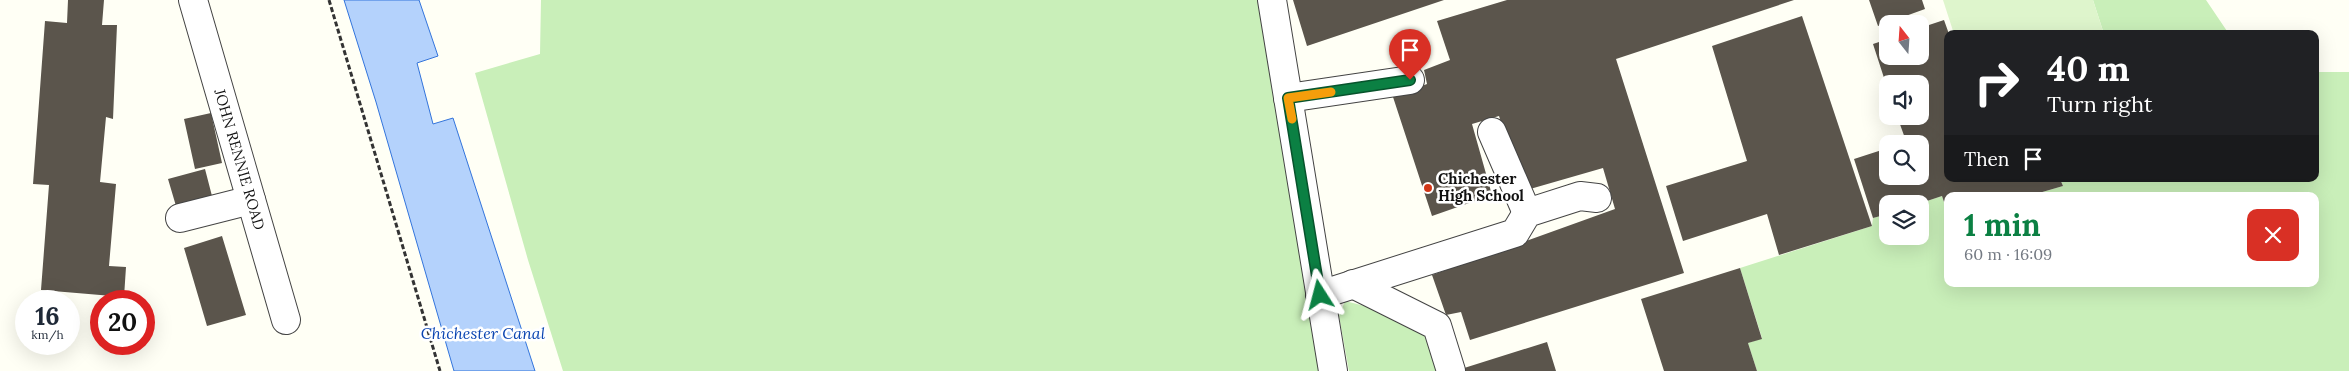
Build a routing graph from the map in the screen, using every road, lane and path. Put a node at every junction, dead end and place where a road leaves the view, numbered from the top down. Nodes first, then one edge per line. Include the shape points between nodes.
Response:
1 (193, 0) edge
2 (329, 0) edge
3 (1272, 0) edge
4 (1410, 80) dead end
5 (1288, 98) junction
6 (1492, 132) dead end
7 (1597, 198) dead end
8 (251, 200) junction
9 (1527, 213) junction
10 (180, 218) dead end
11 (1353, 284) junction
12 (1320, 295) junction
13 (286, 320) dead end
14 (440, 371) edge
15 (1333, 371) edge
16 (1451, 371) edge

1 - 8 street, JOHN RENNIE ROAD
2 - 14 path
3 - 5 street
4 - 5 street
5 - 12 street
6 - 9 street
7 - 9 street via 1580,196
8 - 10 street
8 - 13 street, JOHN RENNIE ROAD
9 - 11 street via 1515,233
11 - 12 street
11 - 16 street via 1437,326
12 - 15 street

